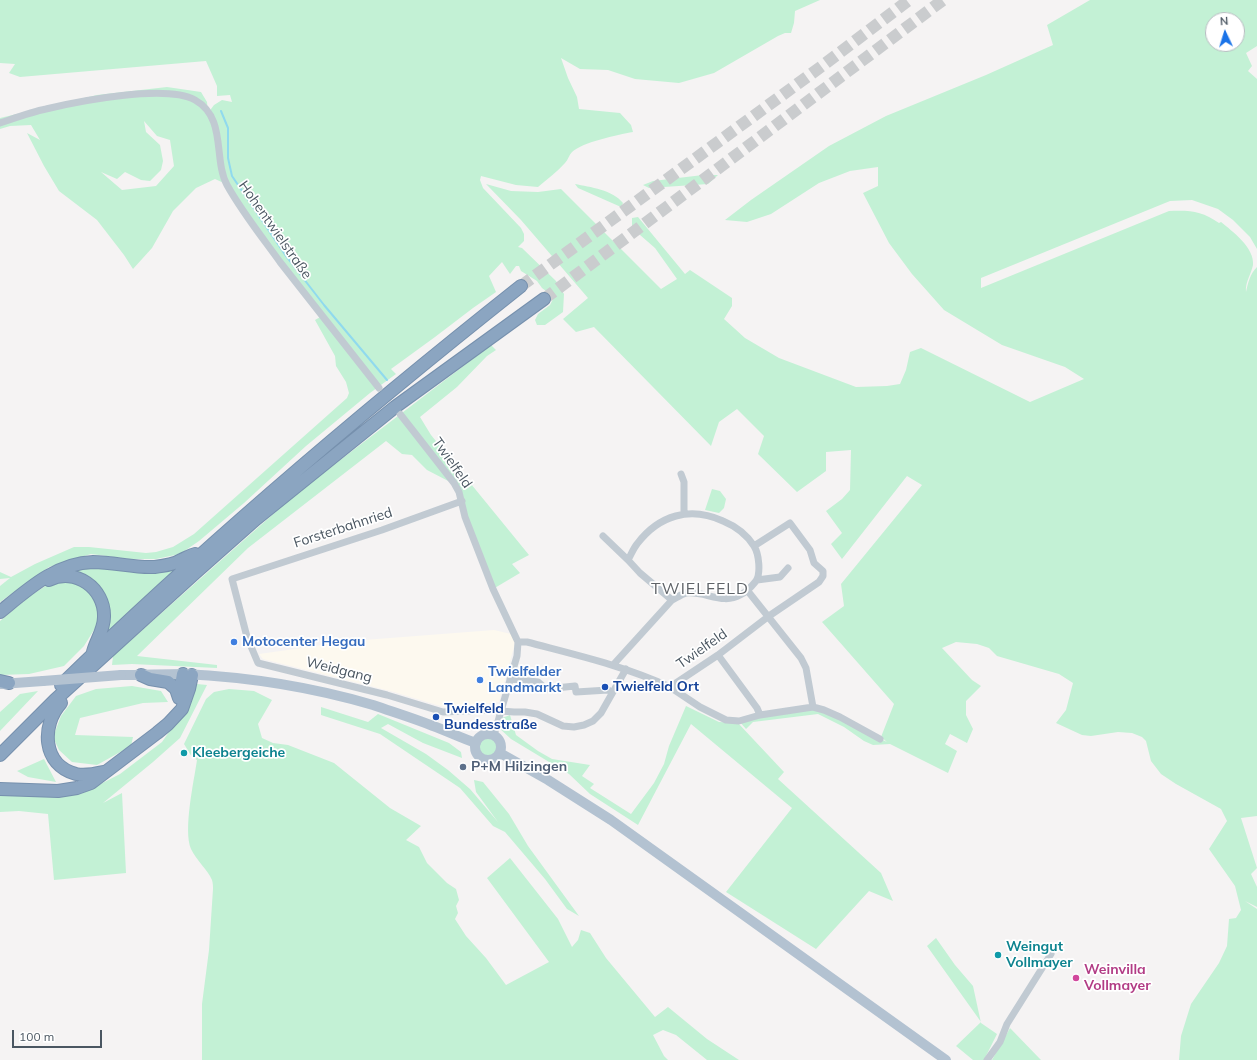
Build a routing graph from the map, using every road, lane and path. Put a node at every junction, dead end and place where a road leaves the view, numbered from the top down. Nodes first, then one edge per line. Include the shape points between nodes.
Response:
1 (0, 123) edge
2 (521, 286) tunnel mouth
3 (544, 298) tunnel mouth
4 (380, 388) dead end
5 (400, 414) dead end
6 (681, 474) dead end
7 (462, 501) junction
8 (684, 514) junction
9 (603, 536) dead end
10 (754, 546) junction
11 (202, 553) junction
12 (628, 560) junction
13 (788, 568) dead end
14 (232, 578) joint
15 (756, 580) junction
16 (747, 590) junction
17 (672, 600) junction
18 (0, 612) edge
19 (769, 616) junction
20 (0, 617) edge
21 (518, 642) junction
22 (92, 655) junction
23 (718, 655) junction
24 (613, 665) junction
25 (626, 669) junction
26 (187, 674) junction
27 (141, 675) junction
28 (510, 679) junction
29 (3, 683) edge
30 (72, 686) junction
31 (670, 688) junction
32 (608, 690) dead end
33 (179, 698) junction
34 (813, 707) junction
35 (500, 710) junction
36 (175, 715) junction
37 (760, 715) junction
38 (494, 735) junction
39 (880, 739) dead end
40 (476, 743) junction
41 (0, 744) edge
42 (500, 753) junction
43 (0, 755) edge
44 (106, 771) junction
45 (0, 788) edge
46 (1051, 954) dead end
47 (946, 1060) edge
48 (987, 1060) edge

1 - 4 street, Hohentwielstraße via 45,109 126,96 158,93 180,95 195,100 210,116 217,131 220,161 226,184 257,232
2 - 11 highway via 339,433
3 - 30 highway via 394,408 298,484 195,573
5 - 7 street, Twielfeld via 454,484
6 - 8 street via 684,482
7 - 14 street, Forsterbahnried via 382,530
7 - 21 street, Twielfeld via 465,516 493,589
8 - 10 street via 700,513 731,524
8 - 12 street via 669,518 650,530 637,544
9 - 12 street
10 - 15 street via 759,567
10 - 19 street, Twielfeld via 790,523 810,550 814,563 823,571 820,582
11 - 18 highway via 191,554 174,563 154,567 94,562 71,565 42,580
11 - 22 highway
12 - 17 street
13 - 15 street via 780,577
14 - 35 street, Weidgang via 247,637 258,663 387,695 443,712
15 - 16 street
16 - 17 street via 730,600 704,594 686,594
16 - 19 street
17 - 24 street
19 - 23 street, Twielfeld
19 - 34 street via 806,668
20 - 22 highway via 51,579 66,576 82,580 95,590 104,611 101,633
21 - 24 street, Twielfeld via 528,642
21 - 28 street
22 - 41 highway
23 - 31 street, Twielfeld
23 - 37 street
24 - 25 street, Twielfeld
25 - 31 street, Twielfeld
25 - 35 street via 601,714 584,726 563,726 536,714
26 - 27 main road
26 - 33 highway
26 - 36 highway via 190,684 182,709
26 - 40 main road via 260,681 314,690 414,719
27 - 29 main road, bridge
27 - 33 highway via 168,682 176,689
28 - 32 street via 538,682 546,689 575,686 576,692
28 - 35 street
30 - 43 highway
30 - 44 highway via 70,693 56,708 50,720 47,731 50,749 59,764 68,771 90,775
31 - 37 street via 726,720 739,721
33 - 36 highway
34 - 37 street
34 - 39 street via 834,714
35 - 38 street
36 - 44 highway via 157,733
38 - 40 main road via 483,735
38 - 42 main road via 501,743
40 - 42 main road via 477,753 482,758 490,760
42 - 47 main road via 562,788 635,837
44 - 45 highway via 91,783 68,790
46 - 48 street

